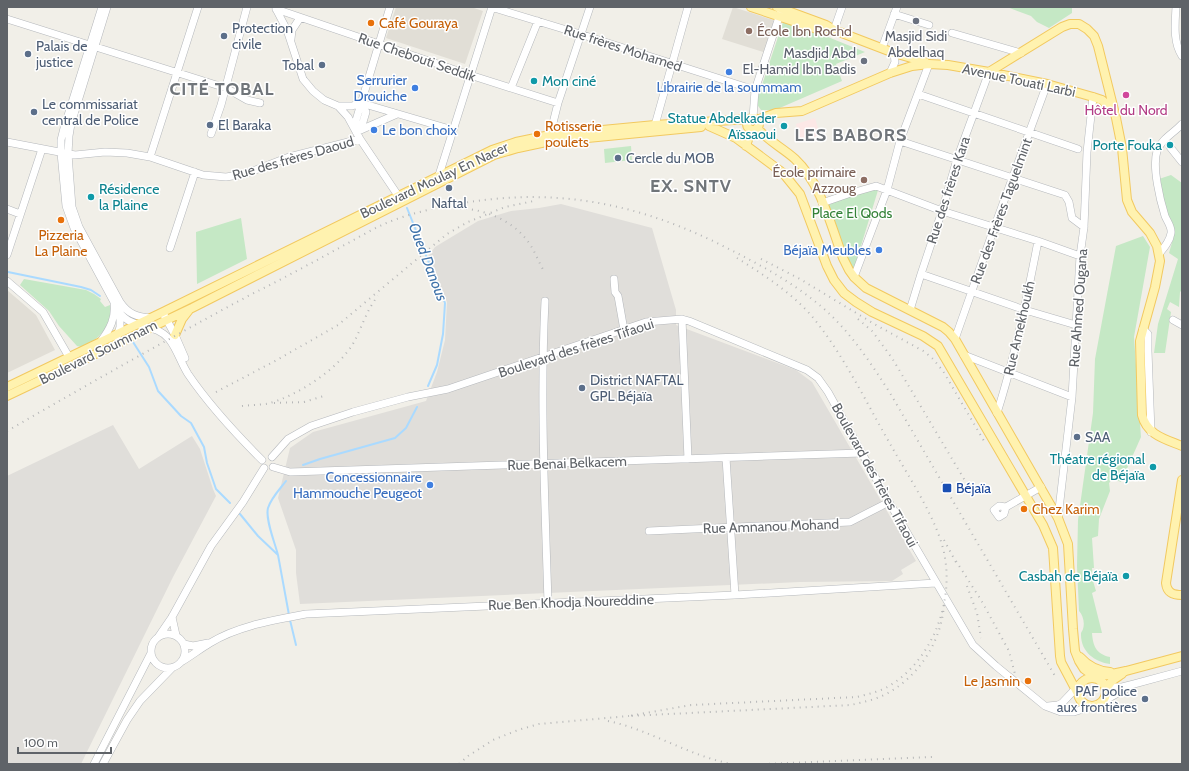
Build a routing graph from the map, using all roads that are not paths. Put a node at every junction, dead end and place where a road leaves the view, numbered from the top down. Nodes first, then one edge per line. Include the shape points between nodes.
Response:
1 (102, 7) edge
2 (107, 7) edge
3 (198, 7) edge
4 (247, 7) edge
5 (390, 7) edge
6 (492, 7) edge
7 (590, 7) edge
8 (688, 7) edge
9 (751, 7) edge
10 (842, 7) edge
11 (897, 7) edge
12 (1176, 7) edge
13 (275, 8) edge
14 (779, 8) edge
15 (894, 14) junction
16 (779, 17) junction
17 (300, 18) junction
18 (7, 19) edge
19 (538, 21) junction
20 (929, 26) dead end
21 (833, 30) junction
22 (952, 33) dead end
23 (580, 34) junction
24 (290, 42) junction
25 (378, 43) junction
26 (92, 47) junction
27 (882, 48) junction
28 (894, 53) junction
29 (1021, 53) junction
30 (1182, 56) edge
31 (672, 64) junction
32 (930, 64) junction
33 (989, 72) junction
34 (177, 73) junction
35 (890, 73) junction
36 (470, 75) junction
37 (1047, 84) junction
38 (226, 88) junction
39 (511, 88) junction
40 (1109, 88) junction
41 (756, 90) junction
42 (918, 94) junction
43 (1093, 97) junction
44 (260, 103) dead end
45 (361, 103) junction
46 (558, 103) junction
47 (338, 106) junction
48 (974, 113) junction
49 (397, 114) junction
50 (1116, 118) junction
51 (752, 123) junction
52 (1182, 124) edge
53 (655, 125) junction
54 (709, 126) junction
55 (355, 129) junction
56 (453, 130) junction
57 (1030, 132) junction
58 (211, 134) dead end
59 (62, 135) junction
60 (550, 135) junction
61 (360, 139) junction
62 (900, 141) junction
63 (7, 142) edge
64 (1167, 144) junction
65 (746, 146) junction
66 (44, 149) junction
67 (1078, 149) dead end
68 (65, 153) junction
69 (150, 157) junction
70 (957, 159) junction
71 (62, 162) junction
72 (1182, 162) edge
73 (195, 172) junction
74 (439, 175) junction
75 (1013, 177) junction
76 (887, 190) junction
77 (400, 199) junction
78 (822, 203) junction
79 (7, 209) edge
80 (942, 211) junction
81 (20, 214) junction
82 (1084, 227) junction
83 (994, 228) junction
84 (1038, 241) junction
85 (170, 248) dead end
86 (1159, 254) junction
87 (7, 255) edge
88 (1080, 256) junction
89 (921, 274) junction
90 (854, 277) junction
91 (614, 279) dead end
92 (7, 281) edge
93 (972, 291) junction
94 (116, 301) junction
95 (545, 301) dead end
96 (188, 306) junction
97 (910, 310) junction
98 (1024, 310) junction
99 (120, 314) junction
100 (159, 318) junction
101 (682, 319) junction
102 (1174, 320) dead end
103 (135, 324) junction
104 (1076, 325) junction
105 (1182, 325) edge
106 (150, 327) junction
107 (624, 330) junction
108 (118, 333) junction
109 (172, 337) junction
110 (955, 339) junction
111 (101, 342) junction
112 (112, 346) junction
113 (964, 355) junction
114 (69, 357) junction
115 (542, 357) junction
116 (1010, 373) junction
117 (7, 387) edge
118 (7, 396) edge
119 (1072, 397) junction
120 (998, 413) junction
121 (1182, 446) edge
122 (862, 453) junction
123 (272, 457) junction
124 (726, 458) junction
125 (688, 459) junction
126 (262, 460) junction
127 (543, 464) junction
128 (273, 467) junction
129 (264, 468) junction
130 (1182, 480) edge
131 (1041, 488) junction
132 (1026, 496) junction
133 (889, 502) junction
134 (1006, 507) dead end
135 (1058, 518) junction
136 (730, 527) junction
137 (649, 532) dead end
138 (936, 583) junction
139 (735, 595) junction
140 (1182, 595) edge
141 (548, 603) junction
142 (172, 617) junction
143 (176, 635) junction
144 (159, 636) junction
145 (210, 642) junction
146 (184, 644) junction
147 (1075, 651) junction
148 (151, 653) junction
149 (1182, 656) edge
150 (181, 662) junction
151 (172, 668) junction
152 (1182, 671) edge
153 (1122, 672) junction
154 (1100, 683) junction
155 (1134, 684) junction
156 (1078, 689) junction
157 (1098, 704) junction
158 (1045, 706) junction
159 (94, 764) edge
160 (103, 764) edge

1 - 26 street
2 - 26 street
3 - 34 street
4 - 38 street
5 - 25 street
6 - 19 street, Rue frères Mohamed
6 - 36 street
7 - 23 street
8 - 31 street
9 - 16 main road
10 - 21 street
11 - 15 street
12 - 30 street via 1176,46
13 - 17 street, Rue Chebouti Seddik
13 - 24 street via 287,30
14 - 16 street
14 - 21 main road
15 - 20 street
15 - 27 street
16 - 21 main road via 823,31
16 - 41 street
17 - 24 street via 292,30
17 - 25 street, Rue Chebouti Seddik
18 - 26 street
19 - 23 street, Rue frères Mohamed
19 - 39 street
21 - 27 main road
22 - 29 street
23 - 31 street, Rue frères Mohamed
23 - 46 street
24 - 47 street via 303,79 324,100
25 - 36 street, Rue Chebouti Seddik
25 - 45 street
26 - 34 street
26 - 59 street
26 - 68 street
27 - 28 main road
28 - 32 main road
28 - 35 street via 896,62
29 - 33 main road
29 - 40 main road via 1062,27 1079,24 1094,36
31 - 41 street, Rue frères Mohamed
31 - 53 street
32 - 33 main road, Avenue Touati Larbi
32 - 35 main road, Avenue Touati Larbi
32 - 42 street
33 - 37 main road, Avenue Touati Larbi
33 - 48 street, Rue des frères Kara
34 - 38 street
34 - 69 street
35 - 51 main road, Avenue Touati Larbi via 802,111 776,113
36 - 39 street, Rue Chebouti Seddik
36 - 56 street
37 - 43 main road, Avenue Touati Larbi
37 - 57 street, Rue des Frères Taguelmint
38 - 44 street via 246,100
38 - 58 street
39 - 46 street, Rue Chebouti Seddik
40 - 43 main road via 1106,96
40 - 50 main road
41 - 51 street
42 - 48 street
42 - 62 street
43 - 50 main road, Avenue Touati Larbi via 1102,100 1114,111
43 - 82 street, Rue Ahmed Ougana via 1087,152
45 - 47 street
45 - 49 street
45 - 55 street
46 - 60 street
47 - 55 street
48 - 57 street
48 - 70 street, Rue des frères Kara
49 - 55 street
49 - 56 street
50 - 86 main road via 1127,200 1132,212 1150,233
51 - 53 main road, Boulevard Moulay En Nacer
51 - 54 main road, Boulevard Moulay En Nacer
51 - 65 main road
51 - 78 main road via 765,137 795,160 815,185
52 - 64 street
53 - 60 main road, Boulevard Moulay En Nacer
54 - 65 main road via 736,138
54 - 77 main road, Boulevard Moulay En Nacer via 546,142 518,148 494,155
55 - 61 street
56 - 74 street
57 - 67 street
57 - 75 street, Rue des Frères Taguelmint
59 - 66 street via 56,146
59 - 68 street
60 - 74 main road, Boulevard Moulay En Nacer via 492,150
61 - 73 street, Rue des frères Daoud via 289,157 245,174 226,177
61 - 77 street
62 - 70 street
62 - 76 street
63 - 66 street, Rue des frères Daoud
64 - 72 street
64 - 86 street via 1158,150 1157,182 1171,235
65 - 132 main road via 783,173 800,194 827,266 844,293 872,312 923,336 938,346
66 - 68 street, Rue des frères Daoud
66 - 71 street via 56,155
66 - 81 street
68 - 69 street, Rue des frères Daoud via 80,155 112,151
68 - 71 street
68 - 94 street via 75,216
69 - 73 street, Rue des frères Daoud
70 - 75 street
70 - 80 street, Rue des frères Kara
71 - 94 street via 66,206 74,228
73 - 85 street
74 - 77 main road, Boulevard Moulay En Nacer
75 - 82 street via 1065,194 1072,218
75 - 83 street, Rue des Frères Taguelmint
76 - 78 street via 876,186
76 - 80 street
76 - 90 street
77 - 96 main road, Boulevard Moulay En Nacer
78 - 90 main road via 843,258
79 - 81 street
80 - 83 street
80 - 89 street, Rue des frères Kara
81 - 87 street
82 - 88 street, Rue Ahmed Ougana
83 - 84 street
83 - 93 street, Rue des Frères Taguelmint
84 - 88 street
84 - 98 street, Rue Amekhoukh
86 - 121 main road via 1160,267 1140,348 1142,415 1151,432
88 - 104 street, Rue Ahmed Ougana
89 - 93 street
89 - 97 street, Rue des frères Kara
90 - 97 main road via 866,288
91 - 107 street
92 - 114 street via 43,312
93 - 98 street
93 - 110 street, Rue des Frères Taguelmint
94 - 99 street
94 - 100 street via 133,315
94 - 111 street via 113,321
95 - 115 street
96 - 100 main road, Boulevard Soummam
96 - 109 main road
97 - 110 main road via 943,327
98 - 104 street
98 - 116 street, Rue Amekhoukh
99 - 103 street
99 - 108 street
100 - 103 main road, Boulevard Soummam
100 - 106 main road, Boulevard Soummam
100 - 109 street
101 - 107 street, Boulevard des frères Tifaoui via 646,322
101 - 122 street, Boulevard des frères Tifaoui via 807,370 818,378
101 - 125 street
102 - 105 street
103 - 106 street
103 - 108 main road, Boulevard Soummam
104 - 119 street, Rue Ahmed Ougana
106 - 109 street
106 - 112 main road, Boulevard Soummam
107 - 115 street, Boulevard des frères Tifaoui
108 - 111 main road, Boulevard Soummam
108 - 112 street
109 - 126 street via 197,386 214,409
110 - 113 main road
111 - 114 main road, Boulevard Soummam
112 - 118 main road, Boulevard Soummam
113 - 116 street
113 - 120 main road
114 - 117 main road, Boulevard Soummam
115 - 123 street, Boulevard des frères Tifaoui via 448,389 401,399 311,426 288,439
115 - 127 street
116 - 119 street
116 - 120 street, Rue Amekhoukh
119 - 135 street, Rue Ahmed Ougana
120 - 131 main road
122 - 124 street, Rue Benai Belkacem
122 - 133 street, Boulevard des frères Tifaoui
123 - 126 street via 265,456
123 - 128 street
124 - 125 street, Rue Benai Belkacem
124 - 136 street
125 - 127 street, Rue Benai Belkacem
126 - 129 street
127 - 128 street, Rue Benai Belkacem via 290,472
127 - 141 street
128 - 129 street
129 - 142 street via 211,546
130 - 140 main road via 1166,584 1171,594
131 - 132 street
131 - 135 main road
132 - 134 street
132 - 156 main road via 1053,548 1061,662
133 - 136 street, Rue Amnanou Mohand via 850,522
133 - 138 street, Boulevard des frères Tifaoui
135 - 147 main road via 1068,544
136 - 137 street, Rue Amnanou Mohand
136 - 139 street
138 - 139 street, Rue Ben Khodja Noureddine
138 - 158 street, Boulevard des frères Tifaoui via 978,650
139 - 141 street, Rue Ben Khodja Noureddine
141 - 145 street, Rue Ben Khodja Noureddine via 306,614 268,621
142 - 143 street
142 - 144 street
143 - 144 street
143 - 146 street
144 - 148 street via 152,644
145 - 146 street, Rue Ben Khodja Noureddine via 193,646
145 - 150 street, Rue Ben Khodja Noureddine
146 - 150 street via 185,653
147 - 153 main road via 1094,668 1107,672
147 - 154 main road via 1084,669
148 - 151 street via 153,659 161,666
148 - 159 street
149 - 153 main road
150 - 151 street
151 - 160 street via 140,701
152 - 155 street
153 - 154 main road
153 - 154 main road via 1111,681
154 - 155 street via 1122,687
154 - 156 main road
154 - 157 main road via 1105,696
155 - 157 street, Boulevard des frères Tifaoui
156 - 157 main road via 1083,703 1091,706
156 - 158 street via 1062,703
157 - 158 street, Boulevard des frères Tifaoui via 1074,712 1060,712

